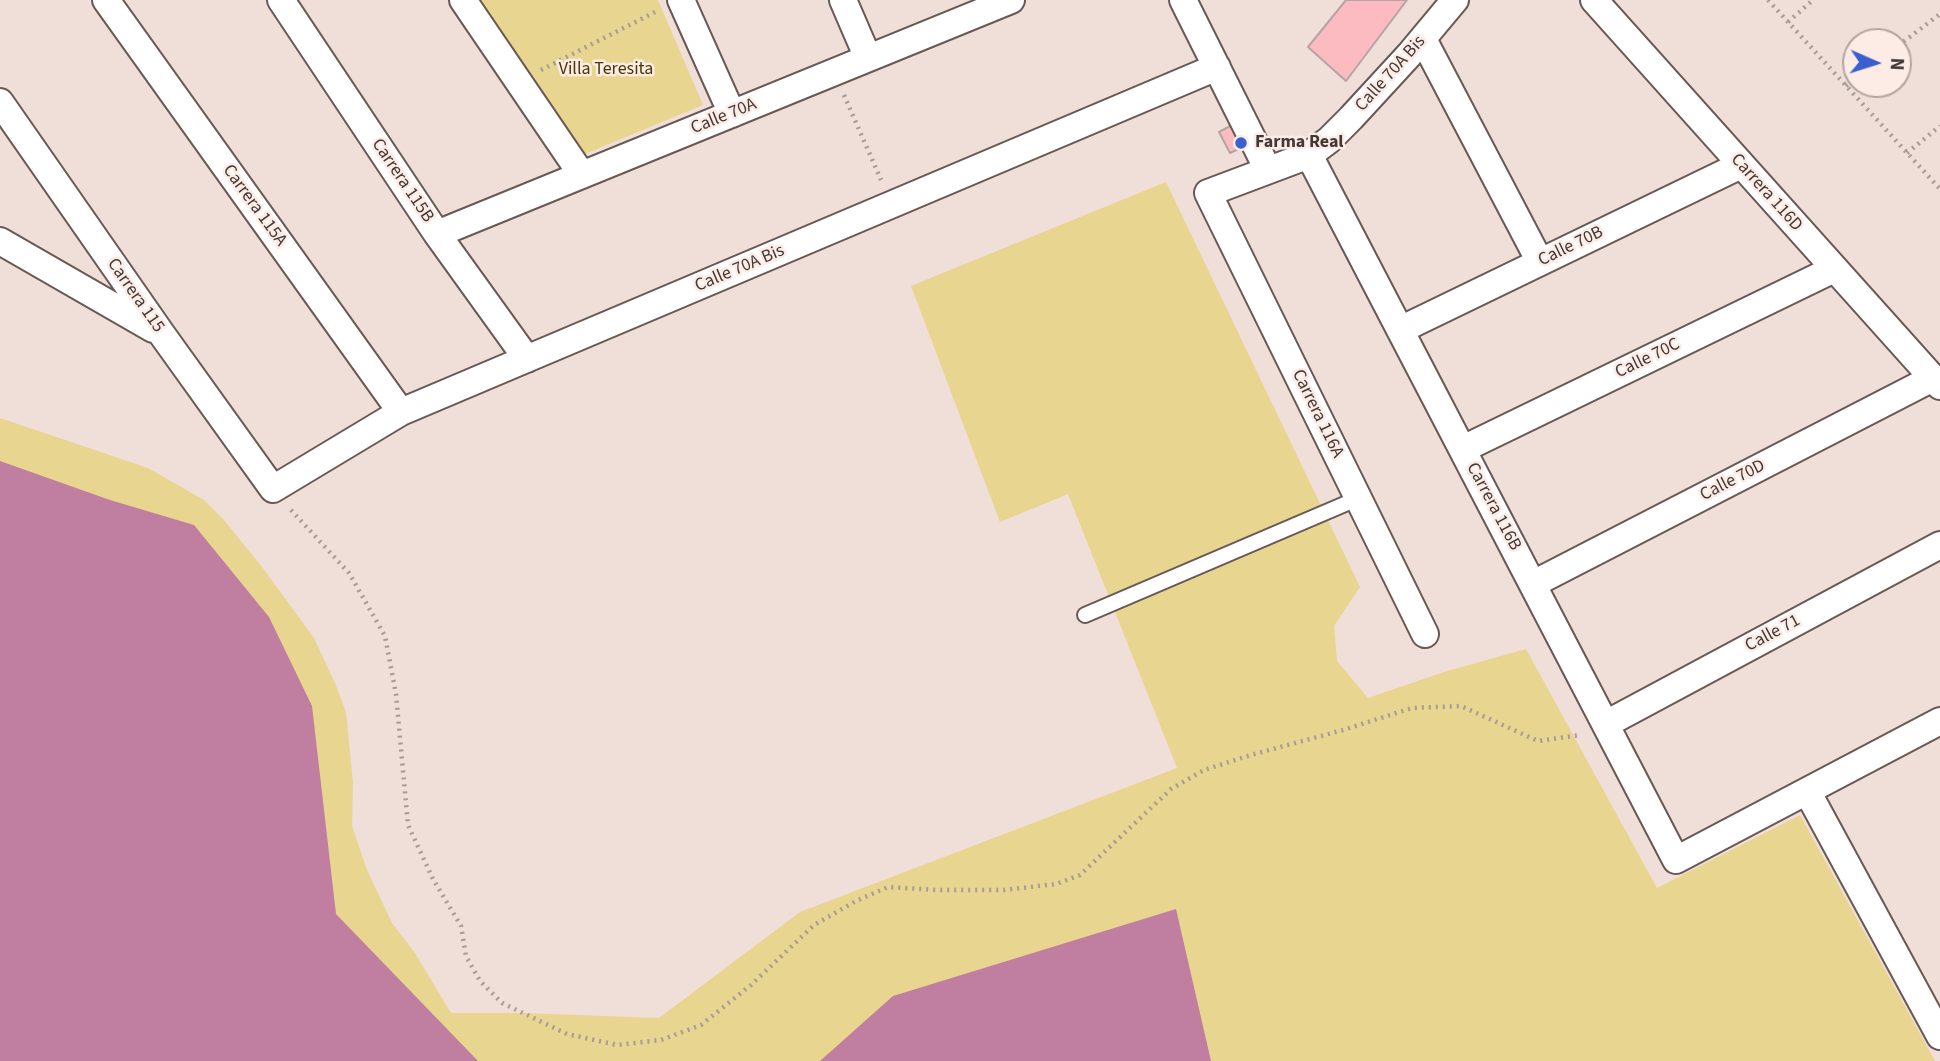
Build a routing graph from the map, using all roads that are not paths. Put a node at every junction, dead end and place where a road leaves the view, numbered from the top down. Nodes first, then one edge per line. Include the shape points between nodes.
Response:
1 (106, 0) edge
2 (281, 0) edge
3 (463, 0) edge
4 (842, 0) edge
5 (1184, 0) edge
6 (1455, 0) edge
7 (1594, 0) edge
8 (1005, 1) edge
9 (674, 3) edge
10 (1423, 39) junction
11 (868, 58) junction
12 (1217, 67) junction
13 (0, 102) edge
14 (732, 114) junction
15 (1309, 155) junction
16 (1741, 165) junction
17 (1268, 170) junction
18 (582, 175) junction
19 (1208, 193) joint
20 (437, 234) junction
21 (0, 241) edge
22 (1540, 262) junction
23 (1834, 269) junction
24 (1400, 330) junction
25 (161, 334) junction
26 (527, 359) junction
27 (1937, 382) edge
28 (401, 412) junction
29 (1462, 449) junction
30 (273, 489) joint
31 (1359, 498) junction
32 (1940, 545) edge
33 (1533, 584) junction
34 (1084, 615) dead end
35 (1425, 634) dead end
36 (1940, 721) edge
37 (1606, 724) junction
38 (1807, 791) junction
39 (1940, 1036) edge

1 - 28 street, Carrera 115A
2 - 20 street, Carrera 115B
3 - 18 street
4 - 11 street
5 - 12 street
6 - 10 street, Calle 70A Bis
7 - 16 street, Carrera 116D
8 - 11 street, Calle 70A
9 - 14 street
10 - 15 street, Calle 70A Bis via 1352,118
10 - 22 street
11 - 14 street, Calle 70A
12 - 17 street
12 - 26 street, Calle 70A Bis
13 - 25 street, Carrera 115
14 - 18 street, Calle 70A
15 - 17 street, Calle 70A Bis
15 - 24 street, Carrera 116B
16 - 22 street, Calle 70B
16 - 23 street, Carrera 116D
17 - 19 street, Calle 70A Bis
18 - 20 street, Calle 70A
19 - 31 street, Carrera 116A
20 - 26 street, Carrera 115B
21 - 25 street
22 - 24 street, Calle 70B
23 - 27 street, Carrera 116D
23 - 29 street, Calle 70C
24 - 29 street, Carrera 116B
25 - 30 street, Carrera 115
26 - 28 street, Calle 70A Bis
27 - 33 street, Calle 70D
28 - 30 street, Calle 70A Bis
29 - 33 street, Carrera 116B
31 - 34 lane
31 - 35 street, Carrera 116A
32 - 37 street, Calle 71
33 - 37 street, Carrera 116B
36 - 38 street
37 - 38 street, Carrera 116B via 1676,860
38 - 39 street

